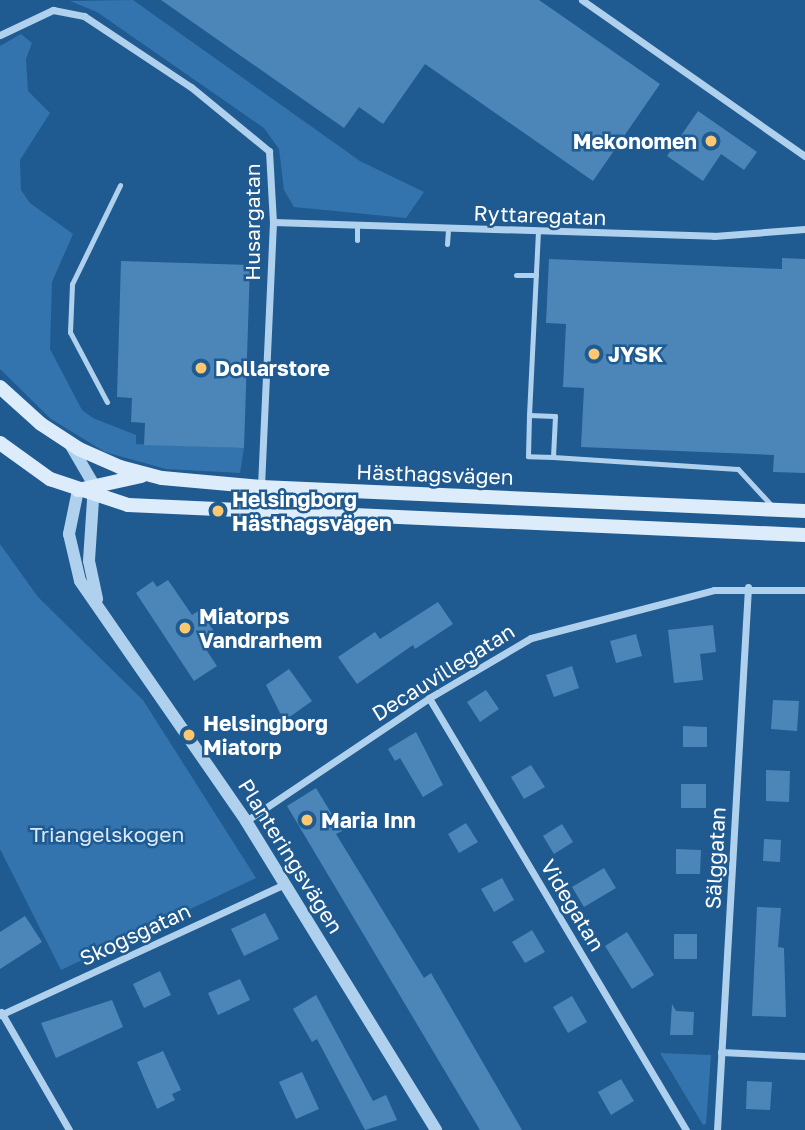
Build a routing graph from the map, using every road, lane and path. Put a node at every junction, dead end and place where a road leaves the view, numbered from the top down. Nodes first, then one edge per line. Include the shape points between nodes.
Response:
1 (582, 0) edge
2 (0, 35) edge
3 (805, 156) edge
4 (120, 186) dead end
5 (274, 222) junction
6 (357, 226) junction
7 (805, 229) edge
8 (448, 230) junction
9 (538, 234) junction
10 (357, 240) dead end
11 (447, 244) dead end
12 (516, 275) dead end
13 (536, 275) junction
14 (0, 387) edge
15 (107, 402) dead end
16 (529, 415) junction
17 (0, 443) edge
18 (70, 444) junction
19 (553, 457) junction
20 (147, 475) junction
21 (261, 487) junction
22 (78, 490) junction
23 (95, 491) junction
24 (776, 509) junction
25 (805, 511) edge
26 (805, 535) edge
27 (748, 587) junction
28 (805, 590) edge
29 (102, 610) junction
30 (429, 698) junction
31 (246, 821) junction
32 (285, 884) junction
33 (1, 1014) edge
34 (721, 1052) junction
35 (805, 1056) edge
36 (69, 1130) edge
37 (436, 1130) edge
38 (686, 1130) edge
39 (717, 1130) edge

1 - 3 street
2 - 5 street, Husargatan via 43,12 69,11 99,25 180,80 269,151
4 - 15 lane via 72,284 69,332
5 - 6 street, Ryttaregatan
5 - 21 street, Husargatan
6 - 8 street, Ryttaregatan
6 - 10 lane
7 - 9 street, Ryttaregatan via 714,236
8 - 9 street, Ryttaregatan
8 - 11 lane
9 - 13 lane
12 - 13 lane
13 - 16 lane
14 - 18 main road
16 - 19 lane via 528,456
16 - 19 lane via 555,416
17 - 22 main road via 30,467
18 - 20 main road, Hästhagsvägen via 107,463
18 - 23 street
19 - 24 lane via 738,470
20 - 21 main road, Hästhagsvägen
20 - 23 main road
21 - 24 main road, Hästhagsvägen
22 - 23 main road
22 - 29 street, Planteringsvägen via 69,519 71,558 80,581
23 - 26 main road via 128,505 218,511
23 - 29 street, Planteringsvägen via 89,561
24 - 25 main road, Hästhagsvägen
27 - 28 street, Decauvillegatan
27 - 30 street, Decauvillegatan via 677,598 531,638
27 - 34 street, Sälggatan
29 - 31 street, Planteringsvägen
30 - 31 street, Decauvillegatan
30 - 38 street, Videgatan
31 - 32 street, Planteringsvägen
32 - 33 street, Skogsgatan
32 - 37 street, Planteringsvägen
33 - 36 street
34 - 35 street
34 - 39 street, Sälggatan

